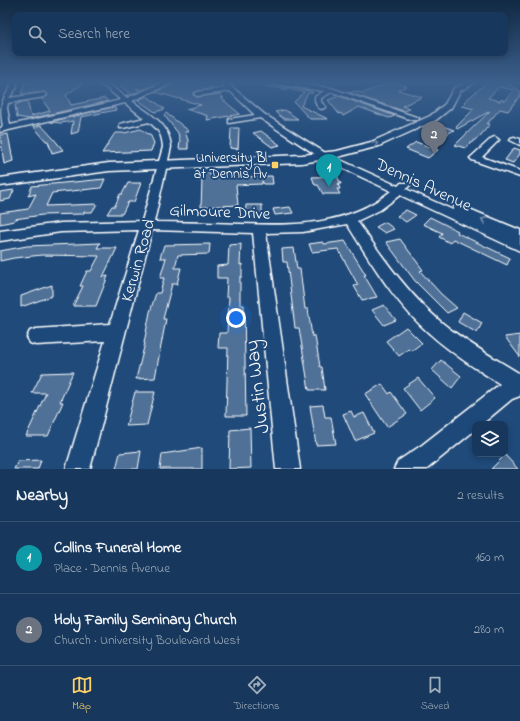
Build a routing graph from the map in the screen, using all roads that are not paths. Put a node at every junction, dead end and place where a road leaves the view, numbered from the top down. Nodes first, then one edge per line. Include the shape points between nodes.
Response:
1 (4, 104) edge
2 (110, 104) edge
3 (132, 104) edge
4 (248, 104) edge
5 (320, 104) edge
6 (373, 104) edge
7 (437, 104) edge
8 (449, 105) edge
9 (322, 107) dead end
10 (261, 116) junction
11 (415, 118) junction
12 (151, 119) junction
13 (232, 121) dead end
14 (122, 126) dead end
15 (3, 129) edge
16 (495, 140) dead end
17 (320, 153) junction
18 (338, 154) junction
19 (163, 161) junction
20 (0, 174) edge
21 (520, 174) edge
22 (0, 182) edge
23 (402, 188) junction
24 (349, 218) junction
25 (147, 226) junction
26 (259, 229) junction
27 (520, 235) edge
28 (0, 236) edge
29 (520, 246) edge
30 (116, 332) junction
31 (36, 337) dead end
32 (520, 386) edge
33 (78, 469) edge
34 (288, 469) edge
35 (406, 469) edge

1 - 15 street
2 - 15 street
3 - 12 street, Kerwin Road
4 - 10 street, Dennis Avenue
5 - 9 street
6 - 11 street
7 - 11 main road
18 -> 8 main road via 375,144 433,118
10 - 13 street
10 - 17 street, Dennis Avenue
11 - 17 main road via 361,141
12 - 14 street
12 - 19 street, Kerwin Road via 162,128 166,136 167,147
16 - 21 street via 475,158
17 - 18 street, Dennis Avenue
17 - 19 main road via 266,161
17 - 23 street, Dennis Avenue
18 - 23 street, Dennis Avenue
19 - 20 main road via 76,163
19 - 22 main road
19 - 25 street, Kerwin Road
23 - 24 street, Gilmoure Drive via 376,208
27 -> 23 street, Dennis Avenue
23 - 29 street, Dennis Avenue
24 - 26 street, Gilmoure Drive via 307,228
24 - 32 street via 415,308 450,340
25 - 26 street, Gilmoure Drive
25 - 28 street, Gilmoure Drive via 33,230
25 - 30 street, Kerwin Road
26 - 34 street, Justin Way
30 - 31 street
30 - 33 street, Kerwin Road
32 - 35 street via 506,391 430,453

